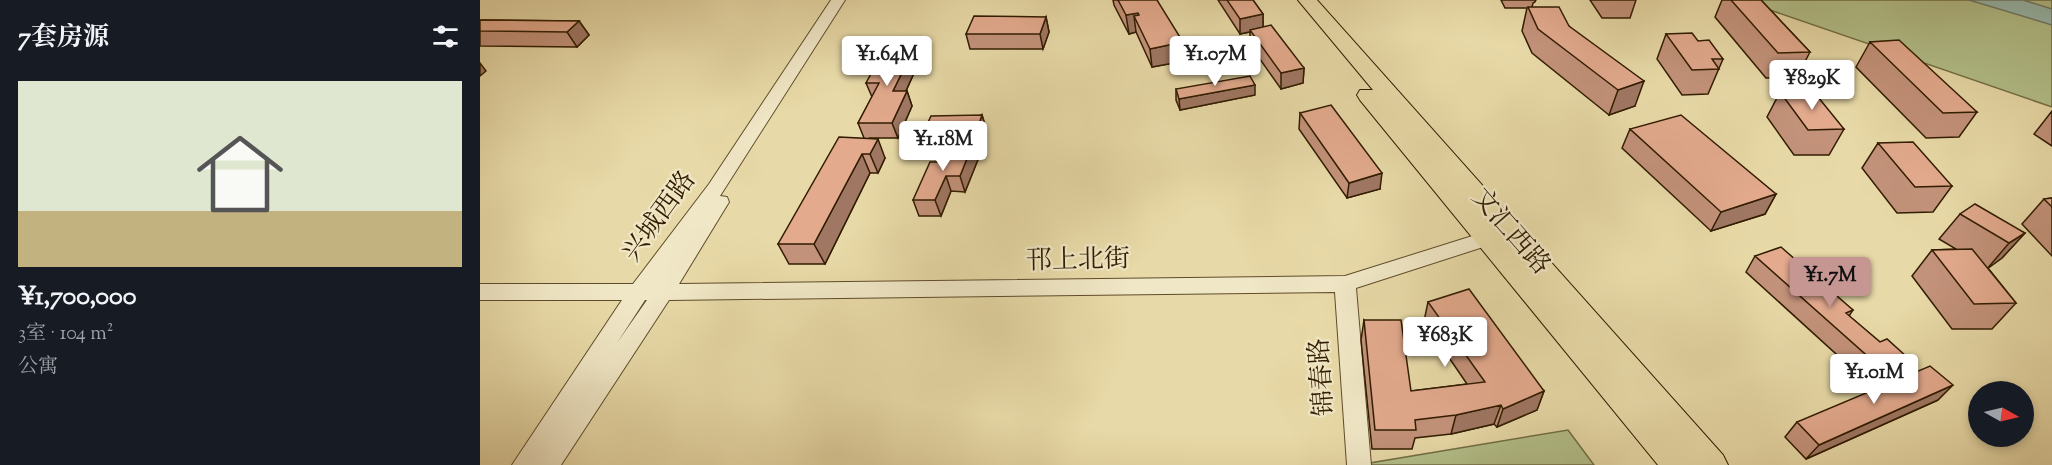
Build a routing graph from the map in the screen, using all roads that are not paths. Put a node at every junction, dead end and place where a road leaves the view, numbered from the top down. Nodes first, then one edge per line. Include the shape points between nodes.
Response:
1 (838, 0) edge
2 (851, 0) edge
3 (1289, 0) edge
4 (1307, 0) edge
5 (1498, 235) junction
6 (1345, 284) junction
7 (664, 291) junction
8 (480, 292) edge
9 (639, 292) junction
10 (524, 465) edge
11 (547, 465) edge
12 (1359, 465) edge
13 (1678, 465) edge
14 (1712, 465) edge

1 - 9 street, 兴城西路 via 716,188
2 - 7 street, 兴城西路
3 - 5 main road, 文汇西路
4 - 5 main road, 文汇西路
5 - 6 street, 邗上北街
5 - 13 main road, 文汇西路
5 - 14 main road, 文汇西路
6 - 7 street, 邗上北街
6 - 12 street, 锦春路
7 - 9 street, 邗上北街
7 - 11 street, 兴城西路
8 - 9 street, 邗上北街
9 - 10 street, 兴城西路

